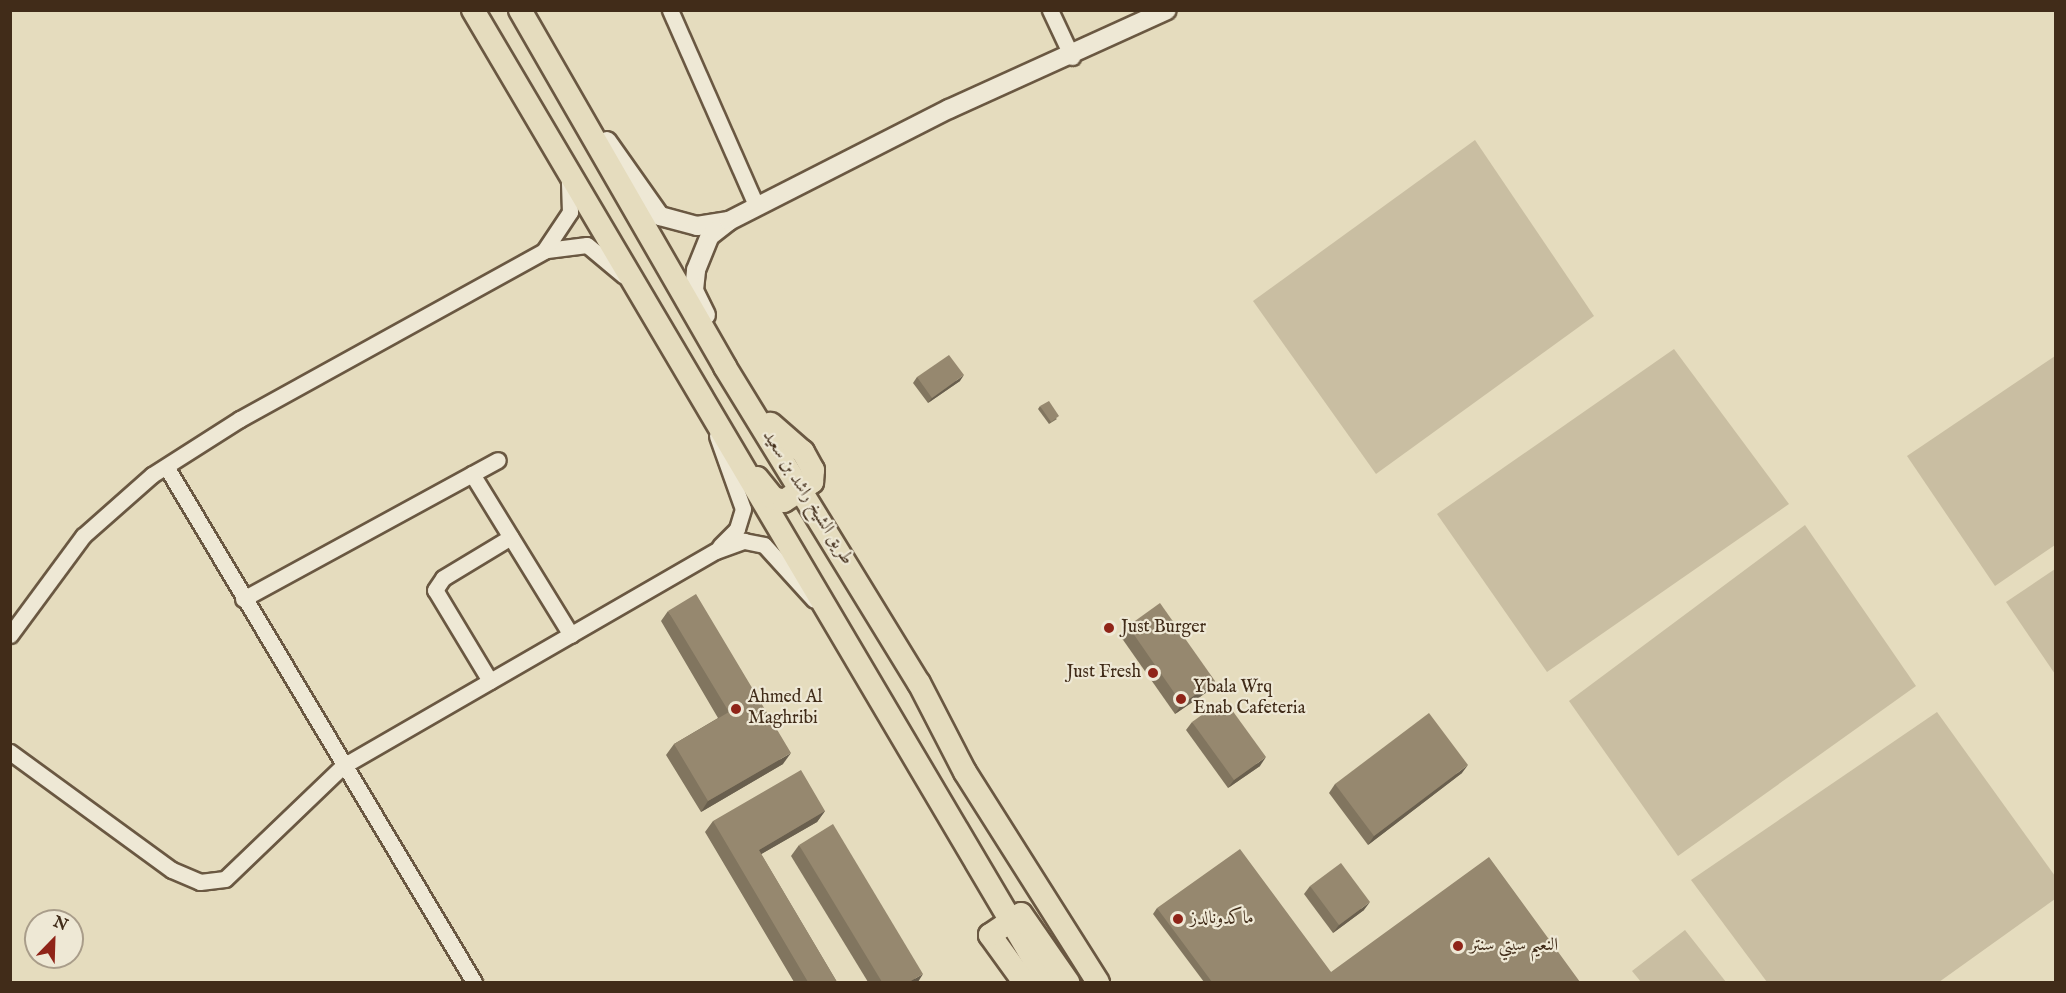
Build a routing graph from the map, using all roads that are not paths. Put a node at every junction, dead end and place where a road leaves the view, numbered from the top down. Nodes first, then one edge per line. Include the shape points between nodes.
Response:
1 (473, 10) edge
2 (520, 10) edge
3 (670, 10) edge
4 (1050, 10) edge
5 (1167, 10) edge
6 (1072, 57) junction
7 (582, 117) junction
8 (568, 176) junction
9 (756, 205) junction
10 (729, 221) junction
11 (544, 251) junction
12 (630, 282) junction
13 (725, 367) junction
14 (716, 425) junction
15 (498, 460) dead end
16 (167, 468) junction
17 (472, 474) junction
18 (805, 489) junction
19 (512, 537) junction
20 (716, 550) junction
21 (243, 599) junction
22 (826, 610) junction
23 (10, 635) edge
24 (571, 635) junction
25 (490, 681) junction
26 (10, 752) edge
27 (343, 766) junction
28 (1006, 920) junction
29 (474, 982) edge
30 (1024, 982) edge
31 (1047, 982) edge
32 (1068, 982) edge
33 (1098, 982) edge

1 - 8 main road
2 - 7 main road, طريق الشيخ راشد بن سعيد
3 - 9 street
4 - 6 street
5 - 6 street
6 - 9 street via 949,110
7 - 10 street via 601,133 660,216 690,225
7 - 13 main road, طريق الشيخ راشد بن سعيد
8 - 11 street via 570,212
8 - 12 main road
9 - 10 street
10 - 13 street via 705,245 694,282
11 - 12 street via 587,245
11 - 16 street via 240,419
12 - 14 main road
13 - 18 main road, طريق الشيخ راشد بن سعيد
14 - 18 main road via 773,498 784,501
14 - 20 street via 743,509 737,529
14 - 22 main road
15 - 17 street
16 - 21 street
16 - 23 street via 83,536
17 - 19 street
17 - 21 street
18 - 33 main road, طريق الشيخ راشد بن سعيد via 965,772
19 - 24 street
19 - 25 street via 443,578 435,590
20 - 22 street via 744,541 764,545
20 - 24 street
21 - 27 street
22 - 28 main road
24 - 25 street
25 - 27 street
26 - 27 street via 172,870 200,882 225,879 245,863
27 - 29 street
28 - 30 main road via 992,931 991,939
28 - 31 main road
28 - 32 main road via 1021,914 1028,918

